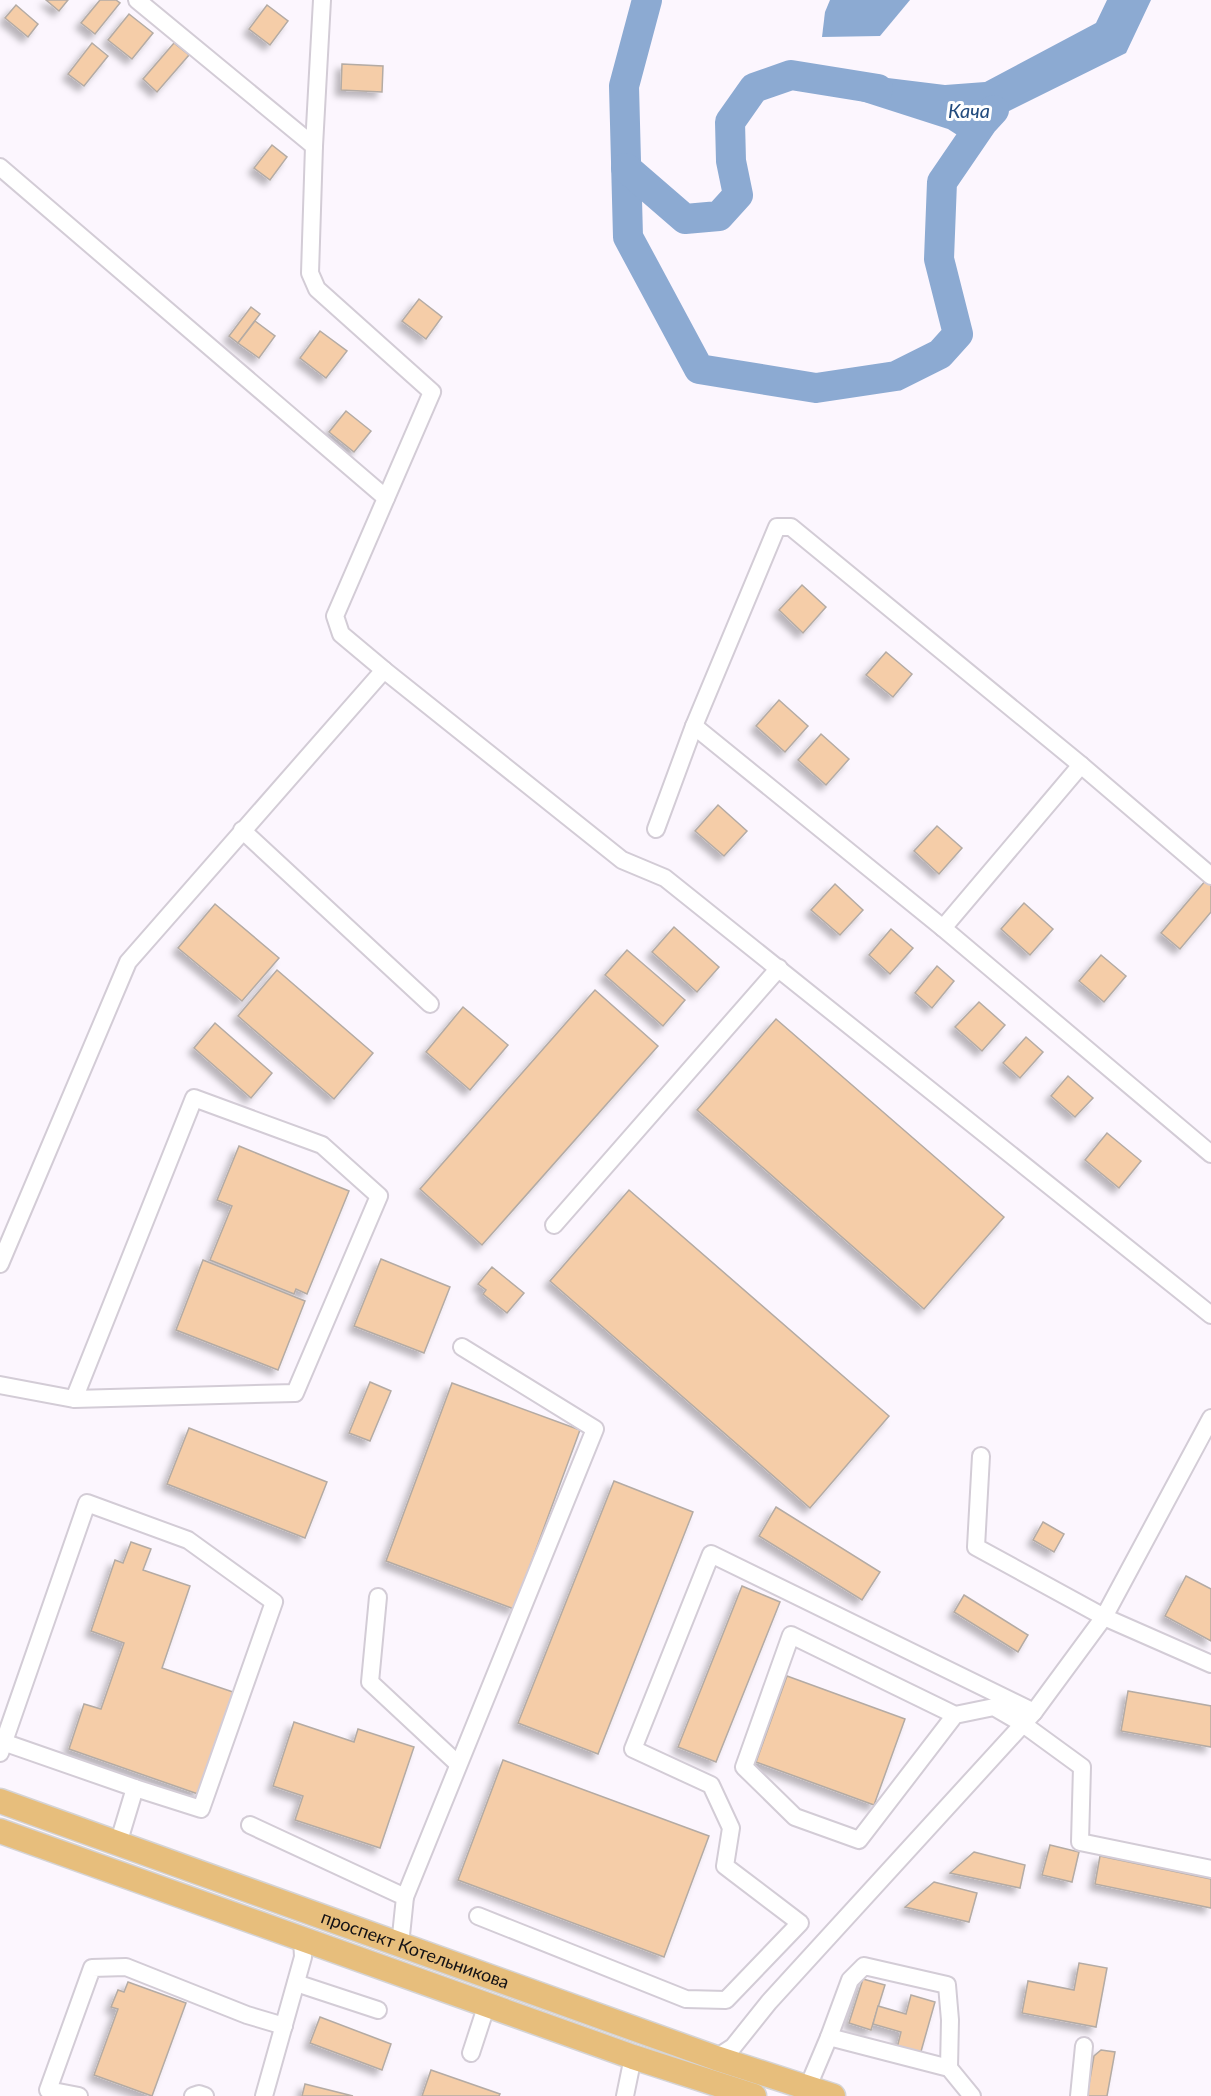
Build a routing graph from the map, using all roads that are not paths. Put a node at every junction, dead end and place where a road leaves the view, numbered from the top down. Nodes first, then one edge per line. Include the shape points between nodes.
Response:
1 (137, 0) edge
2 (322, 0) edge
3 (314, 146) junction
4 (0, 167) edge
5 (386, 498) junction
6 (384, 670) junction
7 (694, 726) junction
8 (1081, 765) junction
9 (656, 829) dead end
10 (242, 830) junction
11 (1211, 876) edge
12 (943, 928) junction
13 (779, 969) junction
14 (430, 1004) dead end
15 (1210, 1150) edge
16 (554, 1225) dead end
17 (0, 1264) edge
18 (1211, 1316) edge
19 (462, 1347) dead end
20 (0, 1384) edge
21 (74, 1399) junction
22 (1211, 1418) edge
23 (981, 1456) dead end
24 (378, 1597) dead end
25 (1104, 1617) junction
26 (1211, 1664) edge
27 (955, 1715) junction
28 (1029, 1718) junction
29 (1, 1745) edge
30 (458, 1764) junction
31 (135, 1788) junction
32 (0, 1801) edge
33 (250, 1825) dead end
34 (0, 1831) edge
35 (118, 1844) junction
36 (1211, 1869) edge
37 (405, 1897) junction
38 (478, 1916) dead end
39 (302, 1938) junction
40 (400, 1945) junction
41 (296, 1983) junction
42 (487, 2004) junction
43 (378, 2010) dead end
44 (284, 2026) junction
45 (829, 2037) junction
46 (1084, 2046) dead end
47 (471, 2053) dead end
48 (633, 2057) junction
49 (716, 2058) junction
50 (949, 2068) junction
51 (807, 2089) junction
52 (630, 2095) edge
53 (79, 2096) edge
54 (193, 2096) edge
55 (205, 2096) edge
56 (264, 2096) edge
57 (754, 2096) edge
58 (832, 2096) edge
59 (972, 2096) edge
60 (1079, 2096) edge

1 - 3 street
2 - 3 street
3 - 5 street via 310,273 317,289 432,392
4 - 5 street
5 - 6 street via 335,616 342,634
6 - 10 street
6 - 13 street via 622,860 664,878
7 - 8 street via 777,527 791,527
7 - 9 street
7 - 12 street
8 - 11 street
8 - 12 street
10 - 14 street
10 - 17 street via 128,962
12 - 15 street
13 - 16 street
13 - 18 street
19 - 30 street via 595,1429
20 - 21 street
21 - 21 street via 295,1393 379,1196 322,1145 194,1098
22 - 25 street
23 - 25 street via 976,1548
24 - 30 street via 370,1682
25 - 26 street
25 - 28 street
27 - 27 street via 791,1635 744,1767 795,1817 859,1840
27 - 28 street via 994,1707
28 - 36 street via 1082,1767 1080,1842
28 - 38 street via 711,1554 633,1749 711,1785 731,1828 725,1866 800,1923 726,2000 686,1999
28 - 49 street via 801,1966 733,2047
29 - 31 street
29 - 31 street via 87,1503 188,1540 274,1602 201,1809
30 - 37 street
31 - 35 street
32 - 35 highway, проспект Котельникова
33 - 37 street
34 - 39 highway, проспект Котельникова
35 - 40 highway, проспект Котельникова
37 - 40 street
39 - 41 street via 303,1957
39 - 42 highway, проспект Котельникова
40 - 49 highway, проспект Котельникова
41 - 43 street
41 - 44 street
42 - 47 street
42 - 48 highway, проспект Котельникова
44 - 53 street via 126,1967 92,1968 48,2090
44 - 56 street
45 - 50 street
45 - 50 street via 850,1980 864,1966 947,1985
45 - 51 street
46 - 60 street
48 - 52 street
48 - 57 highway, проспект Котельникова
49 - 51 highway, проспект Котельникова
50 - 59 street
51 - 58 highway, проспект Котельникова
54 - 55 street

